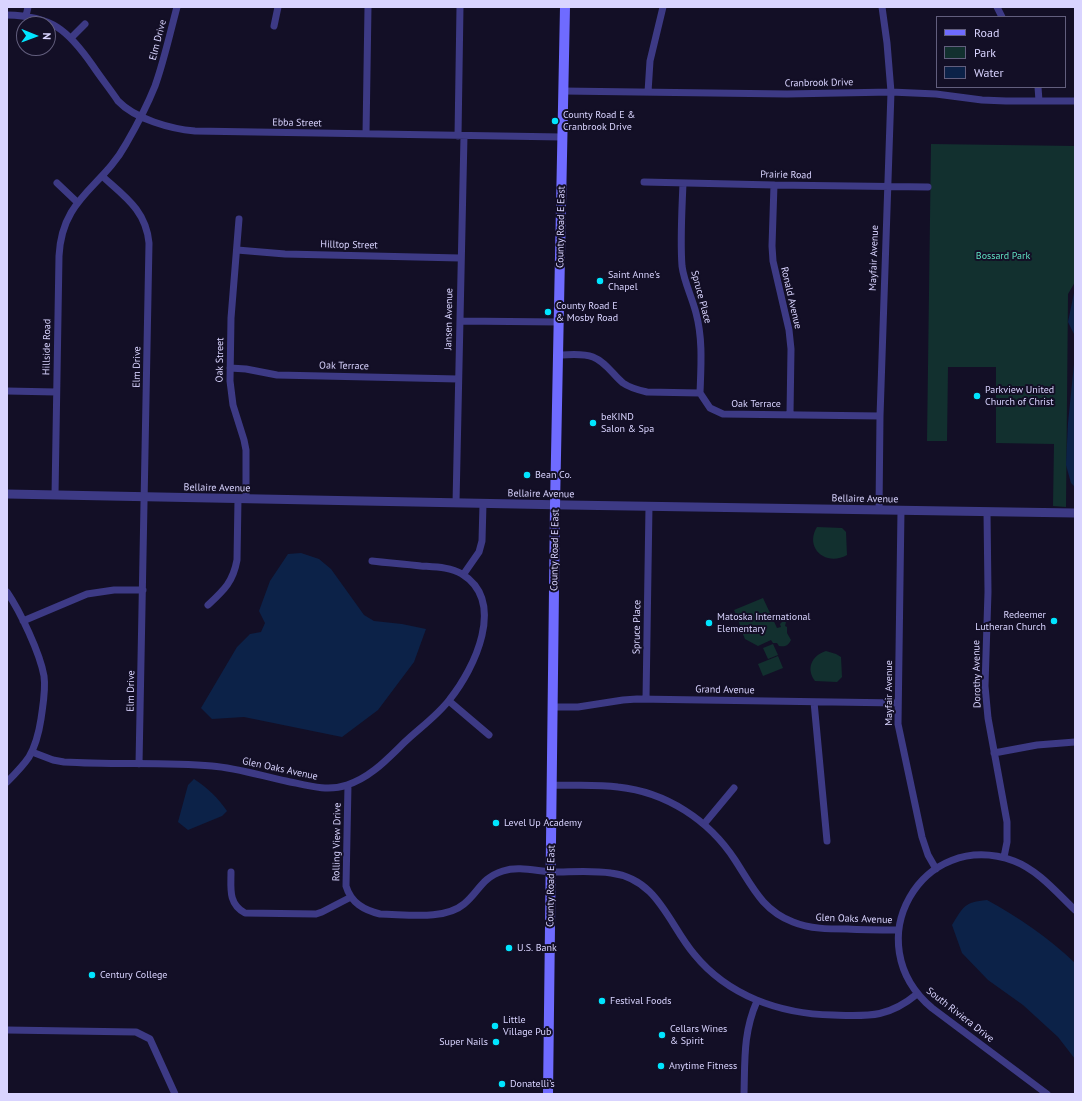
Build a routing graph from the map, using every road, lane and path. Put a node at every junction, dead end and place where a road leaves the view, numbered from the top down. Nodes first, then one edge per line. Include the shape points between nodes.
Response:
1 (28, 7) edge
2 (177, 7) edge
3 (278, 7) edge
4 (368, 7) edge
5 (460, 7) edge
6 (565, 7) edge
7 (663, 7) edge
8 (882, 7) edge
9 (997, 7) edge
10 (26, 16) edge
11 (1002, 16) edge
12 (86, 24) dead end
13 (274, 26) dead end
14 (56, 27) edge
15 (71, 38) junction
16 (1038, 88) edge
17 (563, 91) junction
18 (648, 92) junction
19 (891, 92) junction
20 (1039, 101) junction
21 (1075, 101) edge
22 (141, 116) junction
23 (366, 134) junction
24 (461, 136) junction
25 (562, 137) junction
26 (102, 176) junction
27 (644, 182) dead end
28 (57, 183) dead end
29 (683, 183) junction
30 (774, 185) junction
31 (887, 186) junction
32 (928, 187) dead end
33 (77, 202) junction
34 (238, 218) dead end
35 (237, 250) junction
36 (460, 258) junction
37 (460, 321) junction
38 (559, 322) junction
39 (558, 355) junction
40 (230, 368) junction
41 (458, 379) junction
42 (7, 391) edge
43 (56, 392) junction
44 (700, 392) junction
45 (790, 414) junction
46 (880, 416) junction
47 (7, 494) edge
48 (55, 495) junction
49 (145, 497) junction
50 (242, 499) junction
51 (456, 503) junction
52 (483, 504) junction
53 (555, 505) junction
54 (648, 506) junction
55 (879, 510) junction
56 (901, 510) junction
57 (987, 512) junction
58 (1075, 513) edge
59 (372, 561) dead end
60 (463, 575) junction
61 (143, 590) junction
62 (7, 592) edge
63 (208, 605) dead end
64 (23, 621) junction
65 (646, 699) junction
66 (449, 701) junction
67 (814, 702) junction
68 (898, 703) junction
69 (553, 707) junction
70 (489, 735) dead end
71 (1075, 742) edge
72 (32, 752) junction
73 (994, 753) junction
74 (139, 764) junction
75 (7, 782) edge
76 (348, 785) junction
77 (552, 785) junction
78 (734, 788) dead end
79 (704, 824) junction
80 (827, 841) dead end
81 (1004, 858) junction
82 (936, 869) junction
83 (231, 872) dead end
84 (551, 872) junction
85 (350, 897) junction
86 (1075, 910) edge
87 (898, 930) junction
88 (917, 994) junction
89 (757, 1001) junction
90 (7, 1030) edge
91 (174, 1094) edge
92 (548, 1094) edge
93 (744, 1094) edge
94 (1047, 1094) edge

1 - 10 street
2 - 22 street, Elm Drive via 155,86
3 - 13 street
4 - 23 street
5 - 24 street, Jansen Avenue
6 - 17 main road, County Road E East
7 - 18 street via 650,61
8 - 19 street, Mayfair Avenue
9 - 11 street
12 - 15 street
14 - 15 street, Ebba Street
15 - 22 street, Ebba Street via 118,102
16 - 20 street
17 - 18 street, Cranbrook Drive
17 - 25 main road, County Road E East
18 - 19 street, Cranbrook Drive
19 - 20 street, Cranbrook Drive via 982,100
19 - 31 street, Mayfair Avenue
20 - 21 street, Cranbrook Drive
22 - 23 street, Ebba Street via 183,130
22 - 26 street, Elm Drive via 121,153
23 - 24 street, Ebba Street
24 - 25 street, Ebba Street
24 - 36 street, Jansen Avenue
25 - 38 main road, County Road E East
26 - 33 street, Hillside Road
26 - 49 street, Elm Drive via 137,210 148,234
27 - 29 street, Prairie Road
28 - 33 street
29 - 30 street, Prairie Road
29 - 44 street, Spruce Place via 683,267 700,330
30 - 31 street, Prairie Road
30 - 45 street, Ronald Avenue via 773,261 789,330
31 - 32 street, Prairie Road
31 - 46 street, Mayfair Avenue
33 - 43 street, Hillside Road via 65,222 59,244
34 - 35 street, Oak Street
35 - 36 street, Hilltop Street via 285,254
35 - 40 street, Oak Street
36 - 37 street, Jansen Avenue
37 - 38 street
37 - 41 street, Jansen Avenue
38 - 39 main road, County Road E East
39 - 44 street via 581,354 594,357 623,382 638,390
39 - 53 main road, County Road E East
40 - 41 street, Oak Terrace via 278,375
40 - 50 street, Oak Street via 232,405 246,450
41 - 51 street, Jansen Avenue
42 - 43 street
43 - 48 street, Hillside Road
44 - 45 street, Oak Terrace via 710,408 723,414
45 - 46 street, Oak Terrace
46 - 55 street, Mayfair Avenue
47 - 48 street, Bellaire Avenue
48 - 49 street, Bellaire Avenue
49 - 50 street, Bellaire Avenue
49 - 61 street, Elm Drive
50 - 51 street, Bellaire Avenue
50 - 63 street, Oak Street via 235,569 225,590
51 - 52 street, Bellaire Avenue
52 - 53 street, Bellaire Avenue
52 - 60 street via 482,541 479,552
53 - 54 street, Bellaire Avenue
53 - 69 main road, County Road E East
54 - 55 street, Bellaire Avenue
54 - 65 street, Spruce Place
55 - 56 street, Bellaire Avenue
56 - 57 street, Bellaire Avenue
56 - 68 street, Mayfair Avenue
57 - 58 street, Bellaire Avenue
57 - 73 street, Dorothy Avenue via 985,686
59 - 60 street via 450,569
60 - 66 street, Glen Oaks Avenue via 479,594 485,620 474,657
61 - 64 street via 114,590 87,594
61 - 74 street, Elm Drive
62 - 64 street
64 - 72 street via 44,677 44,700
65 - 67 street, Grand Avenue
65 - 69 street, Grand Avenue via 578,707
66 - 70 street
66 - 76 street, Glen Oaks Avenue via 380,766
67 - 68 street, Grand Avenue
67 - 80 street
68 - 82 street, Mayfair Avenue via 900,739 922,837
69 - 77 main road, County Road E East
71 - 73 street via 1036,745
72 - 74 street, Glen Oaks Avenue via 64,762
72 - 75 street via 23,766
73 - 81 street, Dorothy Avenue via 1007,827
74 - 76 street, Glen Oaks Avenue via 214,766 318,788
76 - 85 street, Rolling View Drive via 346,886
77 - 79 street, Glen Oaks Avenue via 602,786 635,790 665,799
77 - 84 main road, County Road E East
78 - 79 street
79 - 87 street, Glen Oaks Avenue via 726,846 756,894 782,917 816,928
81 - 82 street, South Riviera Drive via 969,856
81 - 86 street, South Riviera Drive via 1034,872
82 - 87 street, South Riviera Drive via 920,882 910,896
83 - 85 street via 233,902 245,913 316,914
84 - 85 street via 513,869 495,874 479,886 464,904 443,914 380,914 363,908
84 - 89 street via 611,873 640,884 656,898 685,944 705,967 737,991
84 - 92 main road, County Road E East
87 - 88 street, South Riviera Drive via 901,964
88 - 89 street via 893,1010 867,1016 804,1014
88 - 94 street, South Riviera Drive
89 - 93 street via 746,1037
90 - 91 street via 136,1032 150,1039

